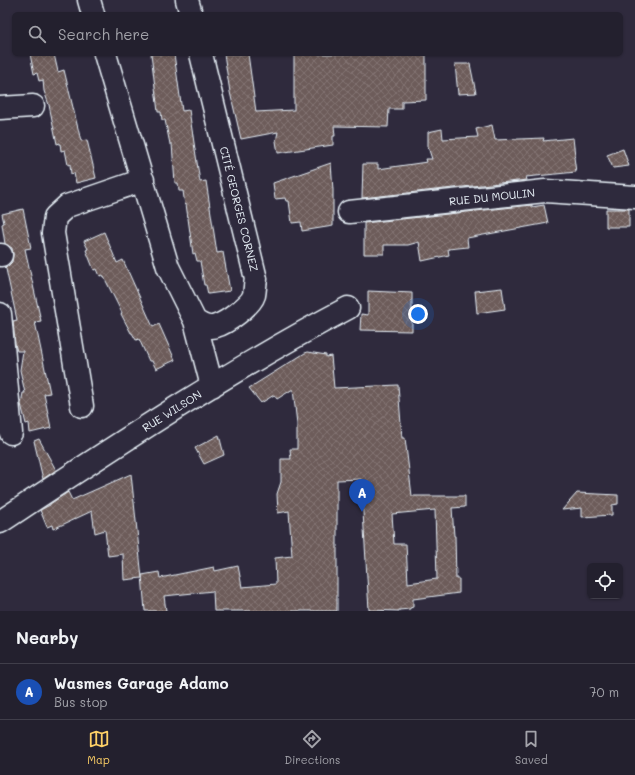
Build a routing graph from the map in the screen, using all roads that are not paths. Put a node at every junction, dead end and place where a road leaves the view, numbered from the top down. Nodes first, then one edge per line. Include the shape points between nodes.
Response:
1 (89, 0) edge
2 (187, 0) edge
3 (92, 12) edge
4 (190, 12) edge
5 (106, 56) edge
6 (201, 56) edge
7 (33, 106) dead end
8 (0, 108) edge
9 (143, 180) junction
10 (635, 197) edge
11 (348, 212) dead end
12 (348, 308) dead end
13 (195, 321) junction
14 (2, 328) edge
15 (212, 386) junction
16 (9, 403) edge
17 (82, 406) dead end
18 (11, 433) dead end
19 (0, 522) edge

1 - 3 street
2 - 4 street
5 - 9 street
6 - 13 street, CITÉ GEORGES CORNEZ via 256,279 254,295 248,305 237,314 216,327 204,326
7 - 8 street
9 - 13 street via 168,267
9 - 17 street via 68,206 55,217 54,233
10 - 11 street, RUE DU MOULIN via 545,191
12 - 15 street, RUE WILSON
13 - 15 street
14 - 16 street
15 - 19 street, RUE WILSON
16 - 18 street

